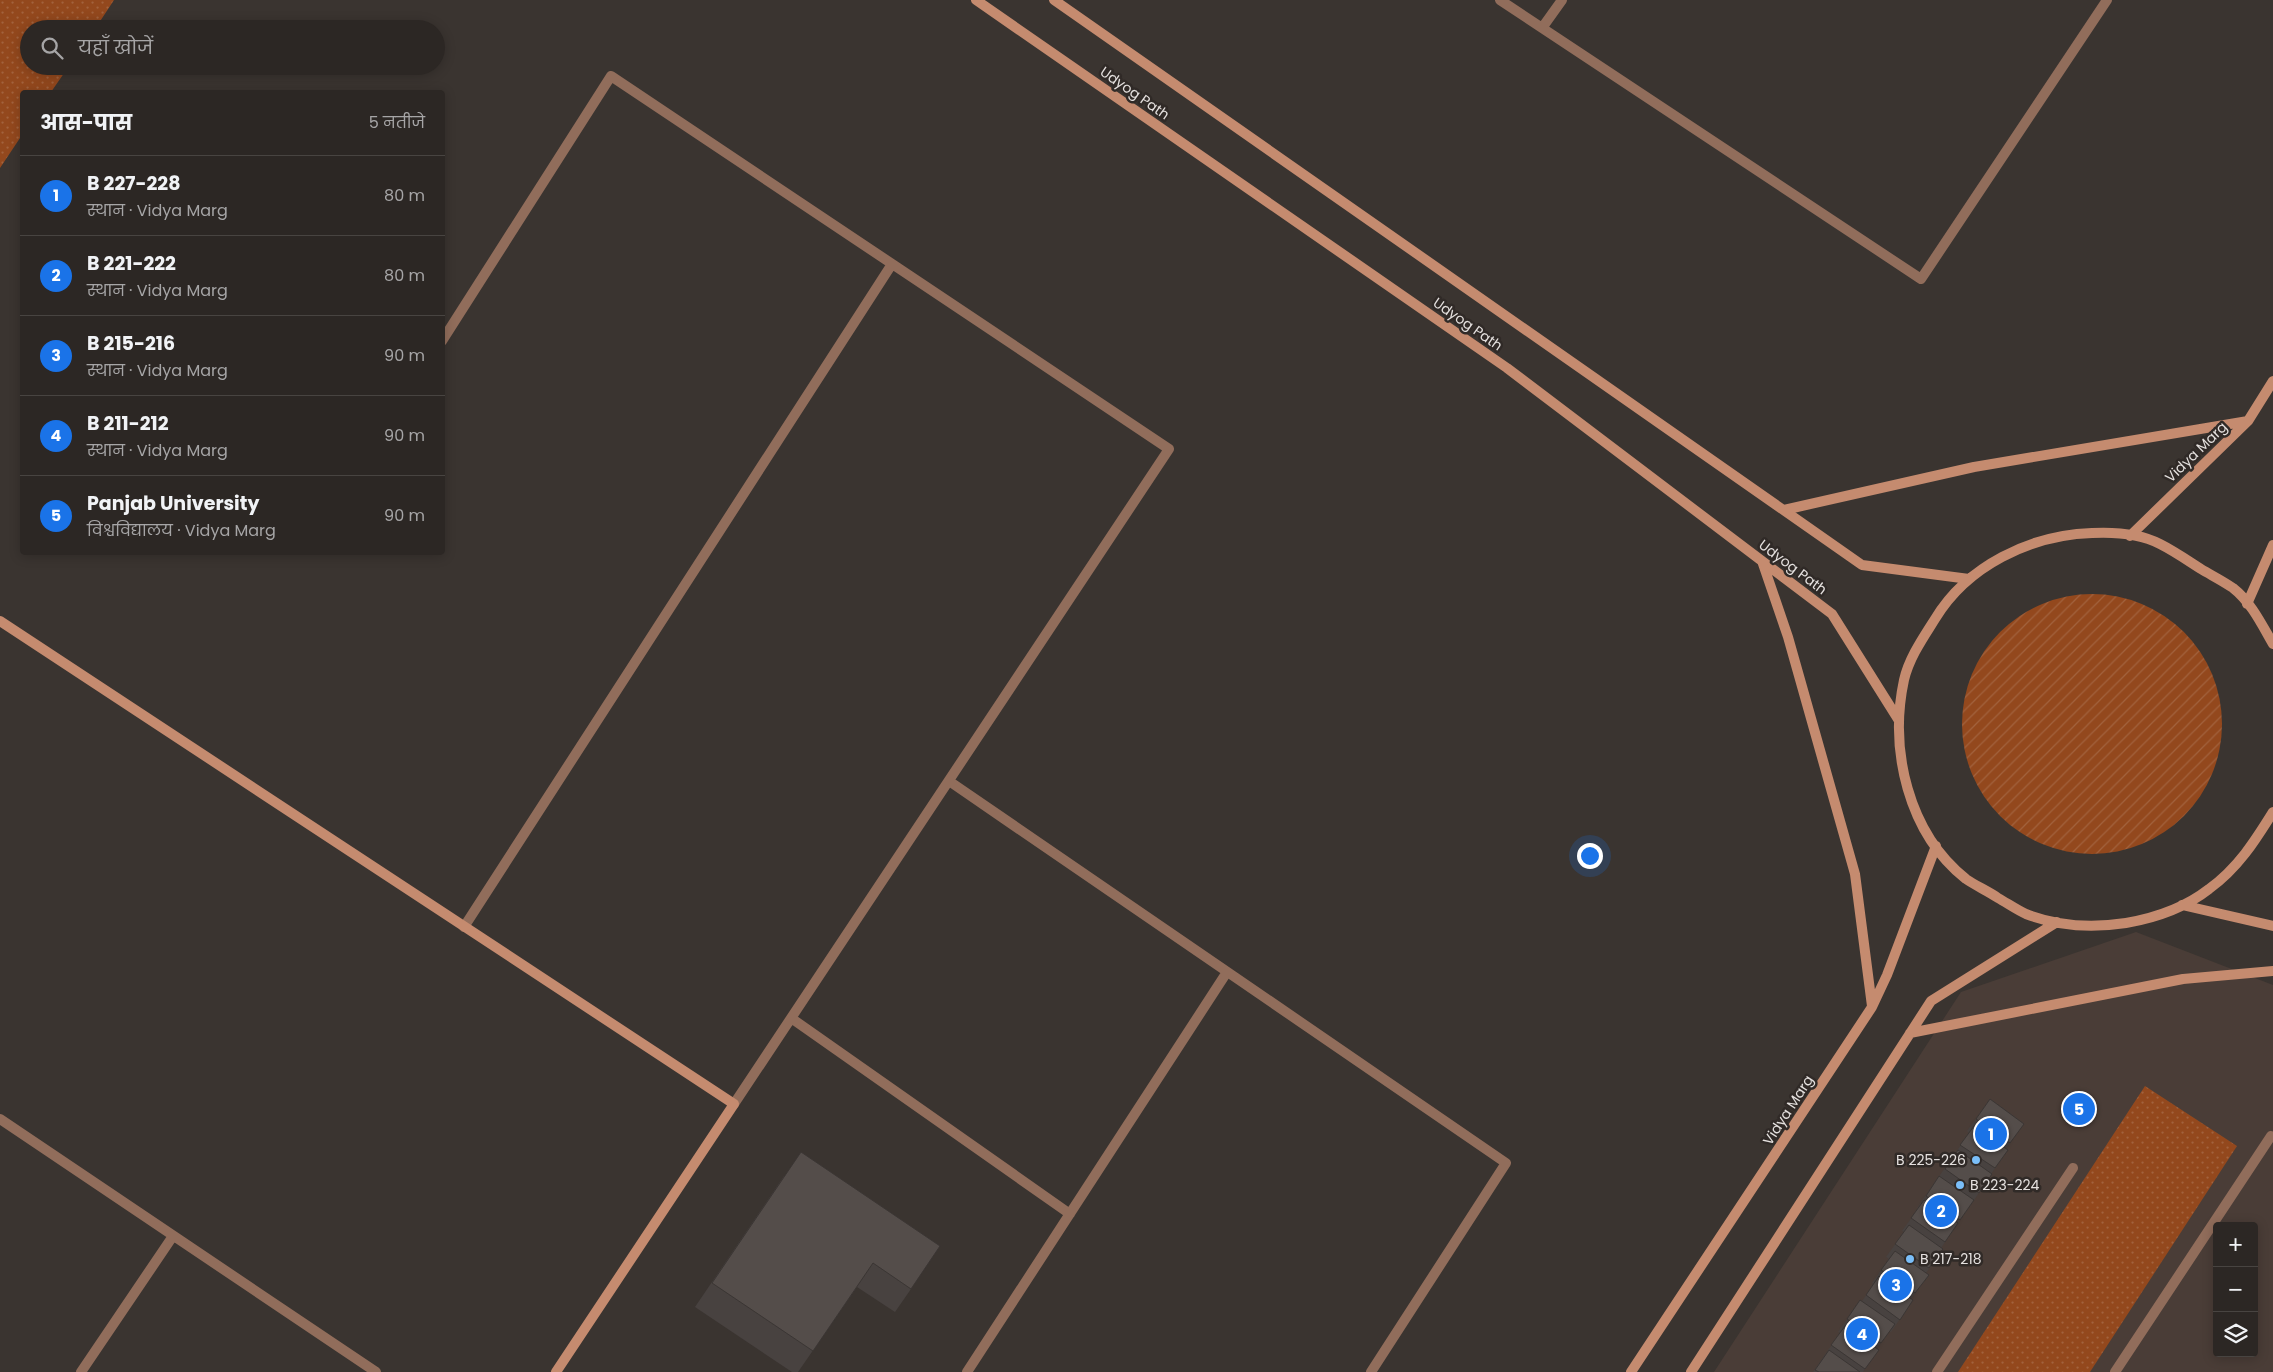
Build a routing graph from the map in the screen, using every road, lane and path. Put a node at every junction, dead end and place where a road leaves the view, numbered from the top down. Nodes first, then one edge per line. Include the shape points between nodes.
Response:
1 (976, 0) edge
2 (1054, 0) edge
3 (1500, 0) edge
4 (1562, 0) edge
5 (2107, 0) edge
6 (1542, 28) junction
7 (892, 264) junction
8 (445, 336) edge
9 (2273, 381) edge
10 (2248, 421) junction
11 (1784, 510) junction
12 (2130, 536) junction
13 (2273, 545) edge
14 (1762, 561) junction
15 (1969, 579) junction
16 (2247, 604) junction
17 (0, 621) edge
18 (2273, 644) edge
19 (1898, 719) junction
20 (949, 781) junction
21 (2273, 812) edge
22 (1936, 846) junction
23 (2182, 905) junction
24 (2057, 922) junction
25 (2273, 926) edge
26 (464, 927) junction
27 (2273, 971) edge
28 (1227, 972) junction
29 (1872, 1007) junction
30 (791, 1018) junction
31 (1910, 1033) junction
32 (734, 1104) junction
33 (0, 1119) edge
34 (2271, 1136) dead end
35 (2073, 1168) dead end
36 (1070, 1214) junction
37 (173, 1236) junction
38 (81, 1372) edge
39 (376, 1372) edge
40 (556, 1372) edge
41 (967, 1372) edge
42 (1371, 1372) edge
43 (1631, 1372) edge
44 (1691, 1372) edge
45 (1937, 1372) edge
46 (2115, 1372) edge

1 - 14 main road, Udyog Path via 1507,368
2 - 11 main road, Udyog Path
3 - 6 street
4 - 6 street
5 - 6 street via 1921,279
7 - 8 street via 611,76
7 - 20 street via 1169,449
7 - 26 street
9 - 10 main road, Vidya Marg
10 - 11 main road via 1974,467
10 - 12 main road, Vidya Marg
11 - 15 main road, Udyog Path via 1862,565
12 - 15 main road via 2072,534 2039,541 1994,560
12 - 16 main road via 2158,542 2234,589
13 - 16 main road
14 - 19 main road, Udyog Path via 1832,614
14 - 29 main road via 1788,638 1855,874
15 - 19 main road via 1943,604 1913,653 1904,678
16 - 18 main road
17 - 26 main road
19 - 22 main road via 1900,760 1910,799
20 - 28 street
20 - 30 street
21 - 23 main road via 2246,855 2209,889
22 - 24 main road via 1967,879 2025,913
22 - 29 main road, Vidya Marg
23 - 24 main road via 2145,920 2111,925
23 - 25 main road
24 - 31 main road via 1931,1001
26 - 32 main road
27 - 31 main road via 2183,979
28 - 36 street
28 - 42 street via 1506,1164
29 - 43 main road, Vidya Marg
30 - 32 street
30 - 36 street
31 - 44 main road
32 - 40 main road
33 - 37 street
34 - 46 street
35 - 45 street
36 - 41 street
37 - 38 street
37 - 39 street

